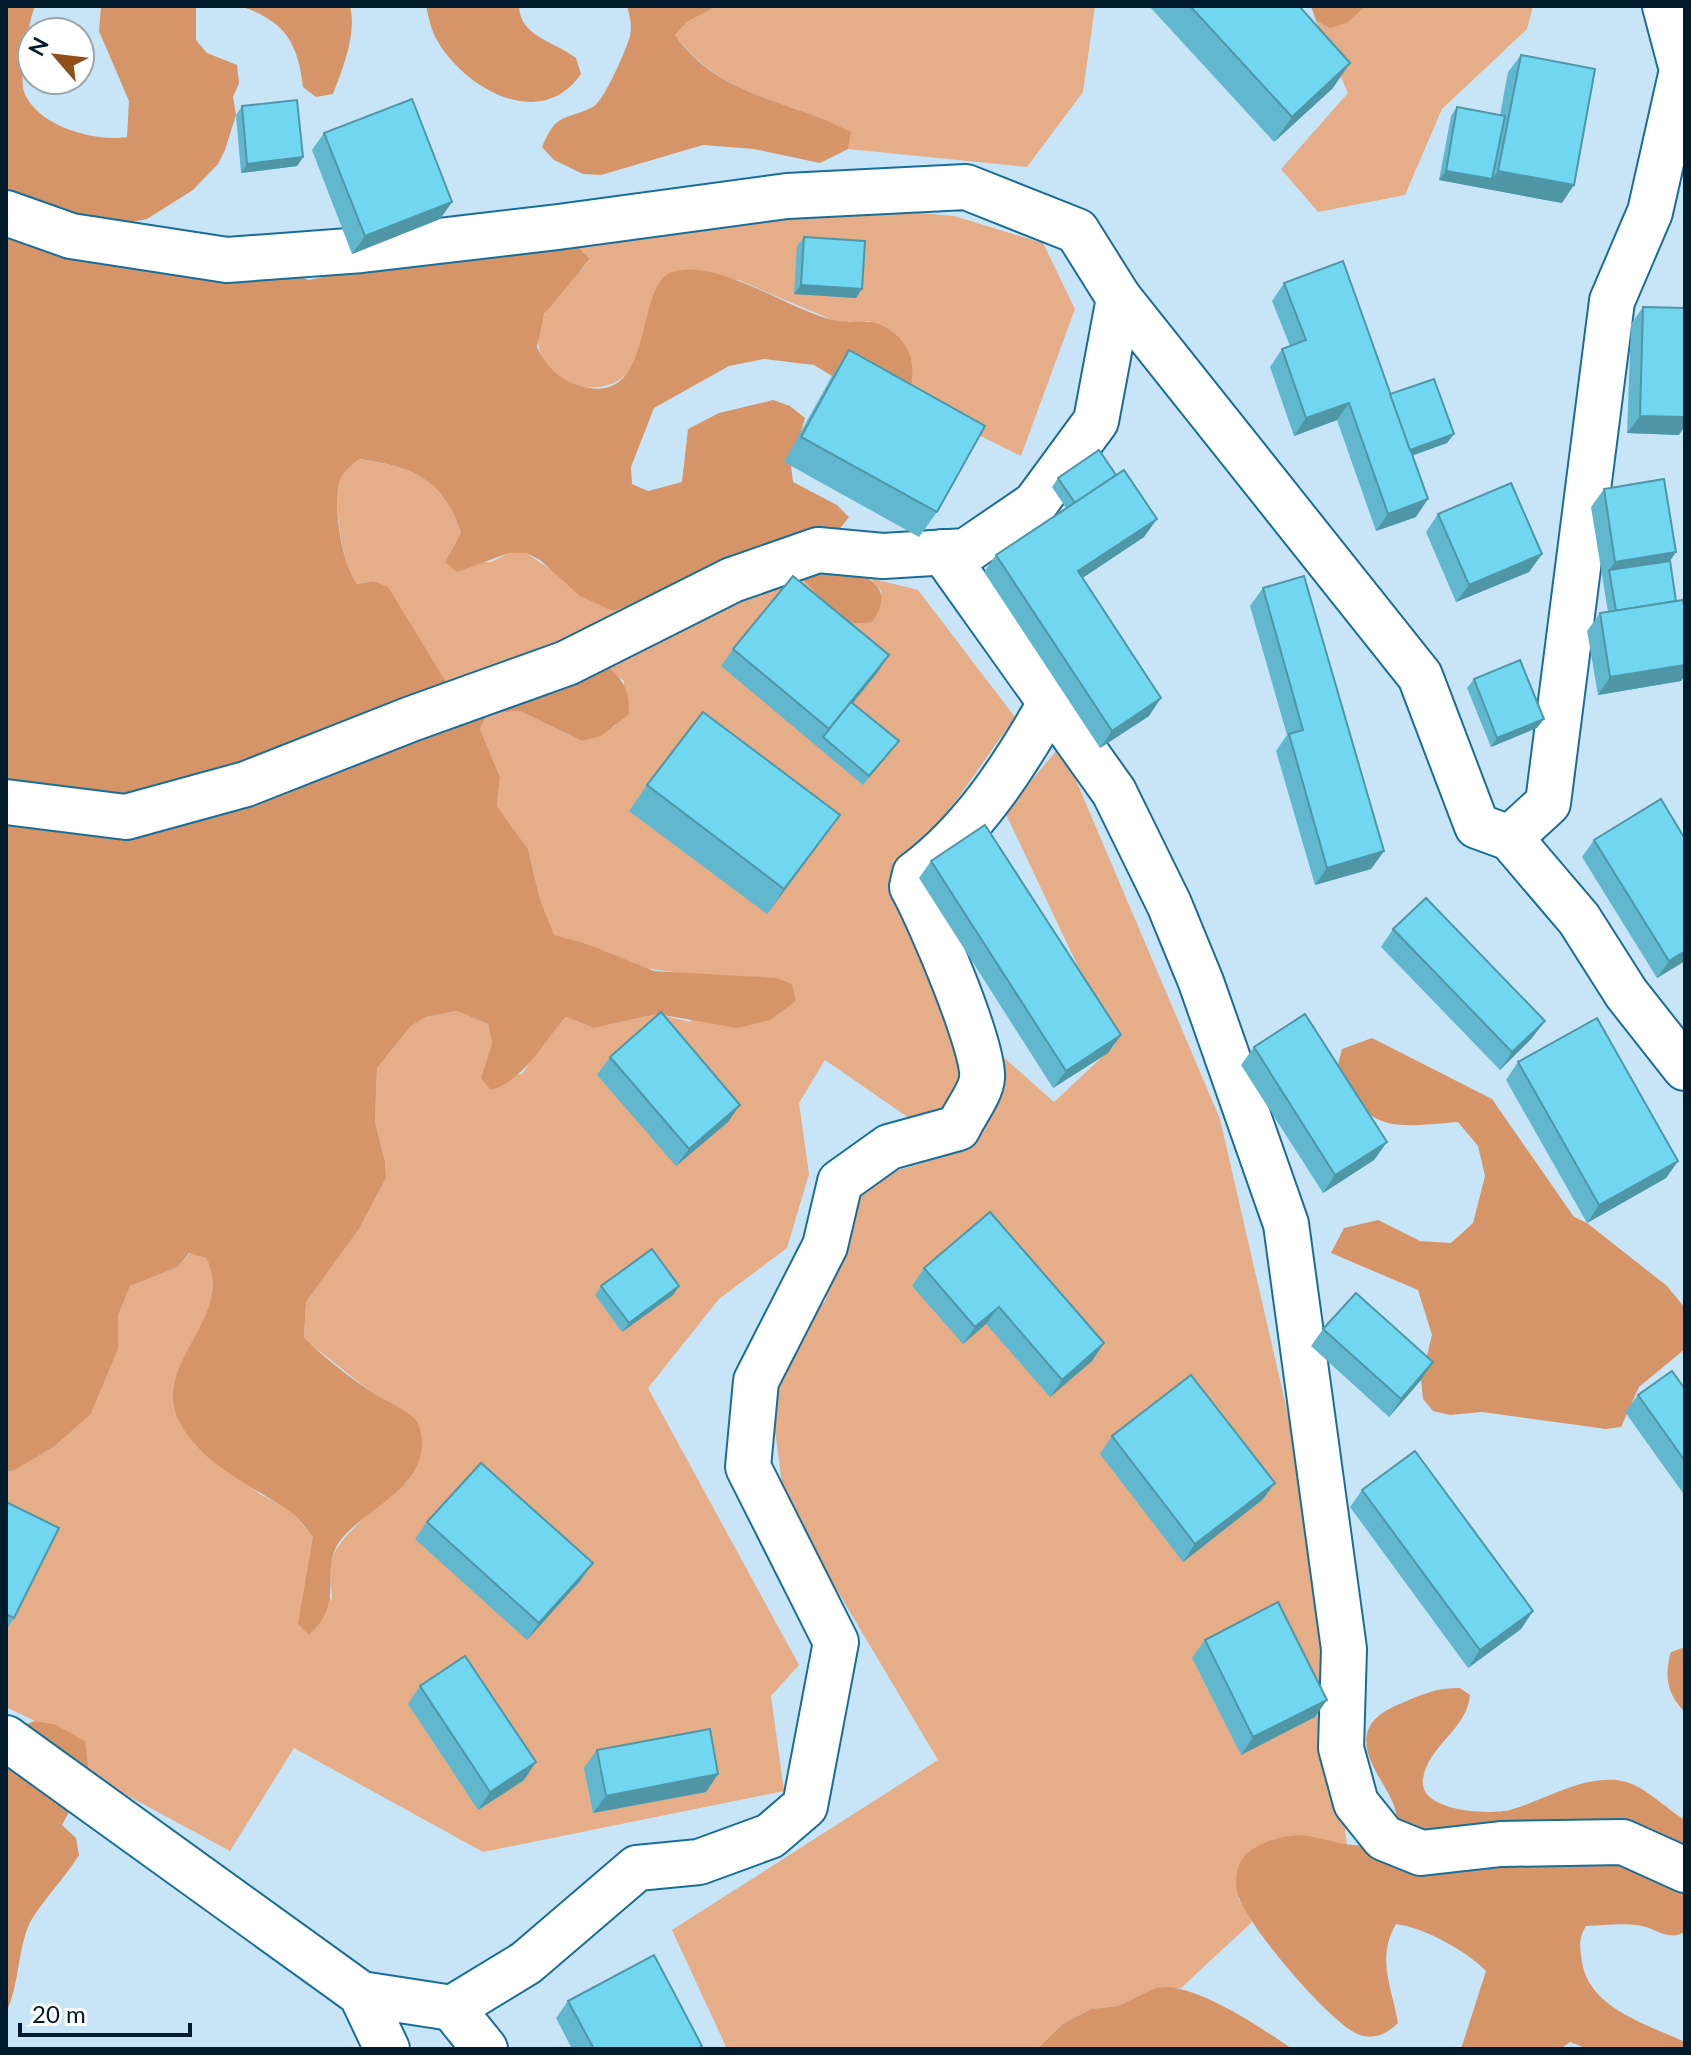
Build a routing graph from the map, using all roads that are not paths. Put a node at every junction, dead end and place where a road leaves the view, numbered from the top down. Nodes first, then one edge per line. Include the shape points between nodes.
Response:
1 (1665, 6) edge
2 (6, 213) edge
3 (1119, 298) junction
4 (943, 552) junction
5 (1051, 702) junction
6 (6, 802) edge
7 (1510, 838) junction
8 (1685, 1068) edge
9 (6, 1738) edge
10 (1685, 1870) edge
11 (361, 1994) junction
12 (452, 2008) junction
13 (387, 2049) edge
14 (485, 2049) edge

1 - 7 street via 1682,70 1650,212 1612,301 1548,803
2 - 3 street via 71,236 227,260 392,247 787,196 966,187 1077,231
3 - 4 street via 1096,421 1035,504 966,551
3 - 7 street via 1420,676 1477,826
4 - 5 street
4 - 6 street via 883,556 818,550 732,580 567,663 246,784 126,817
5 - 10 street via 1114,792 1169,904 1286,1224 1344,1649 1341,1748 1356,1803 1384,1838 1421,1853 1501,1844 1623,1842
5 - 12 street via 990,796 943,853 915,874 912,887 930,919 970,1028 982,1078 958,1128 889,1147 840,1182 825,1246 756,1381 748,1467 836,1642 805,1806 770,1836 699,1862 637,1868 526,1963
7 - 8 street via 1579,919 1626,993
9 - 11 street
11 - 12 street
11 - 13 street
12 - 14 street

